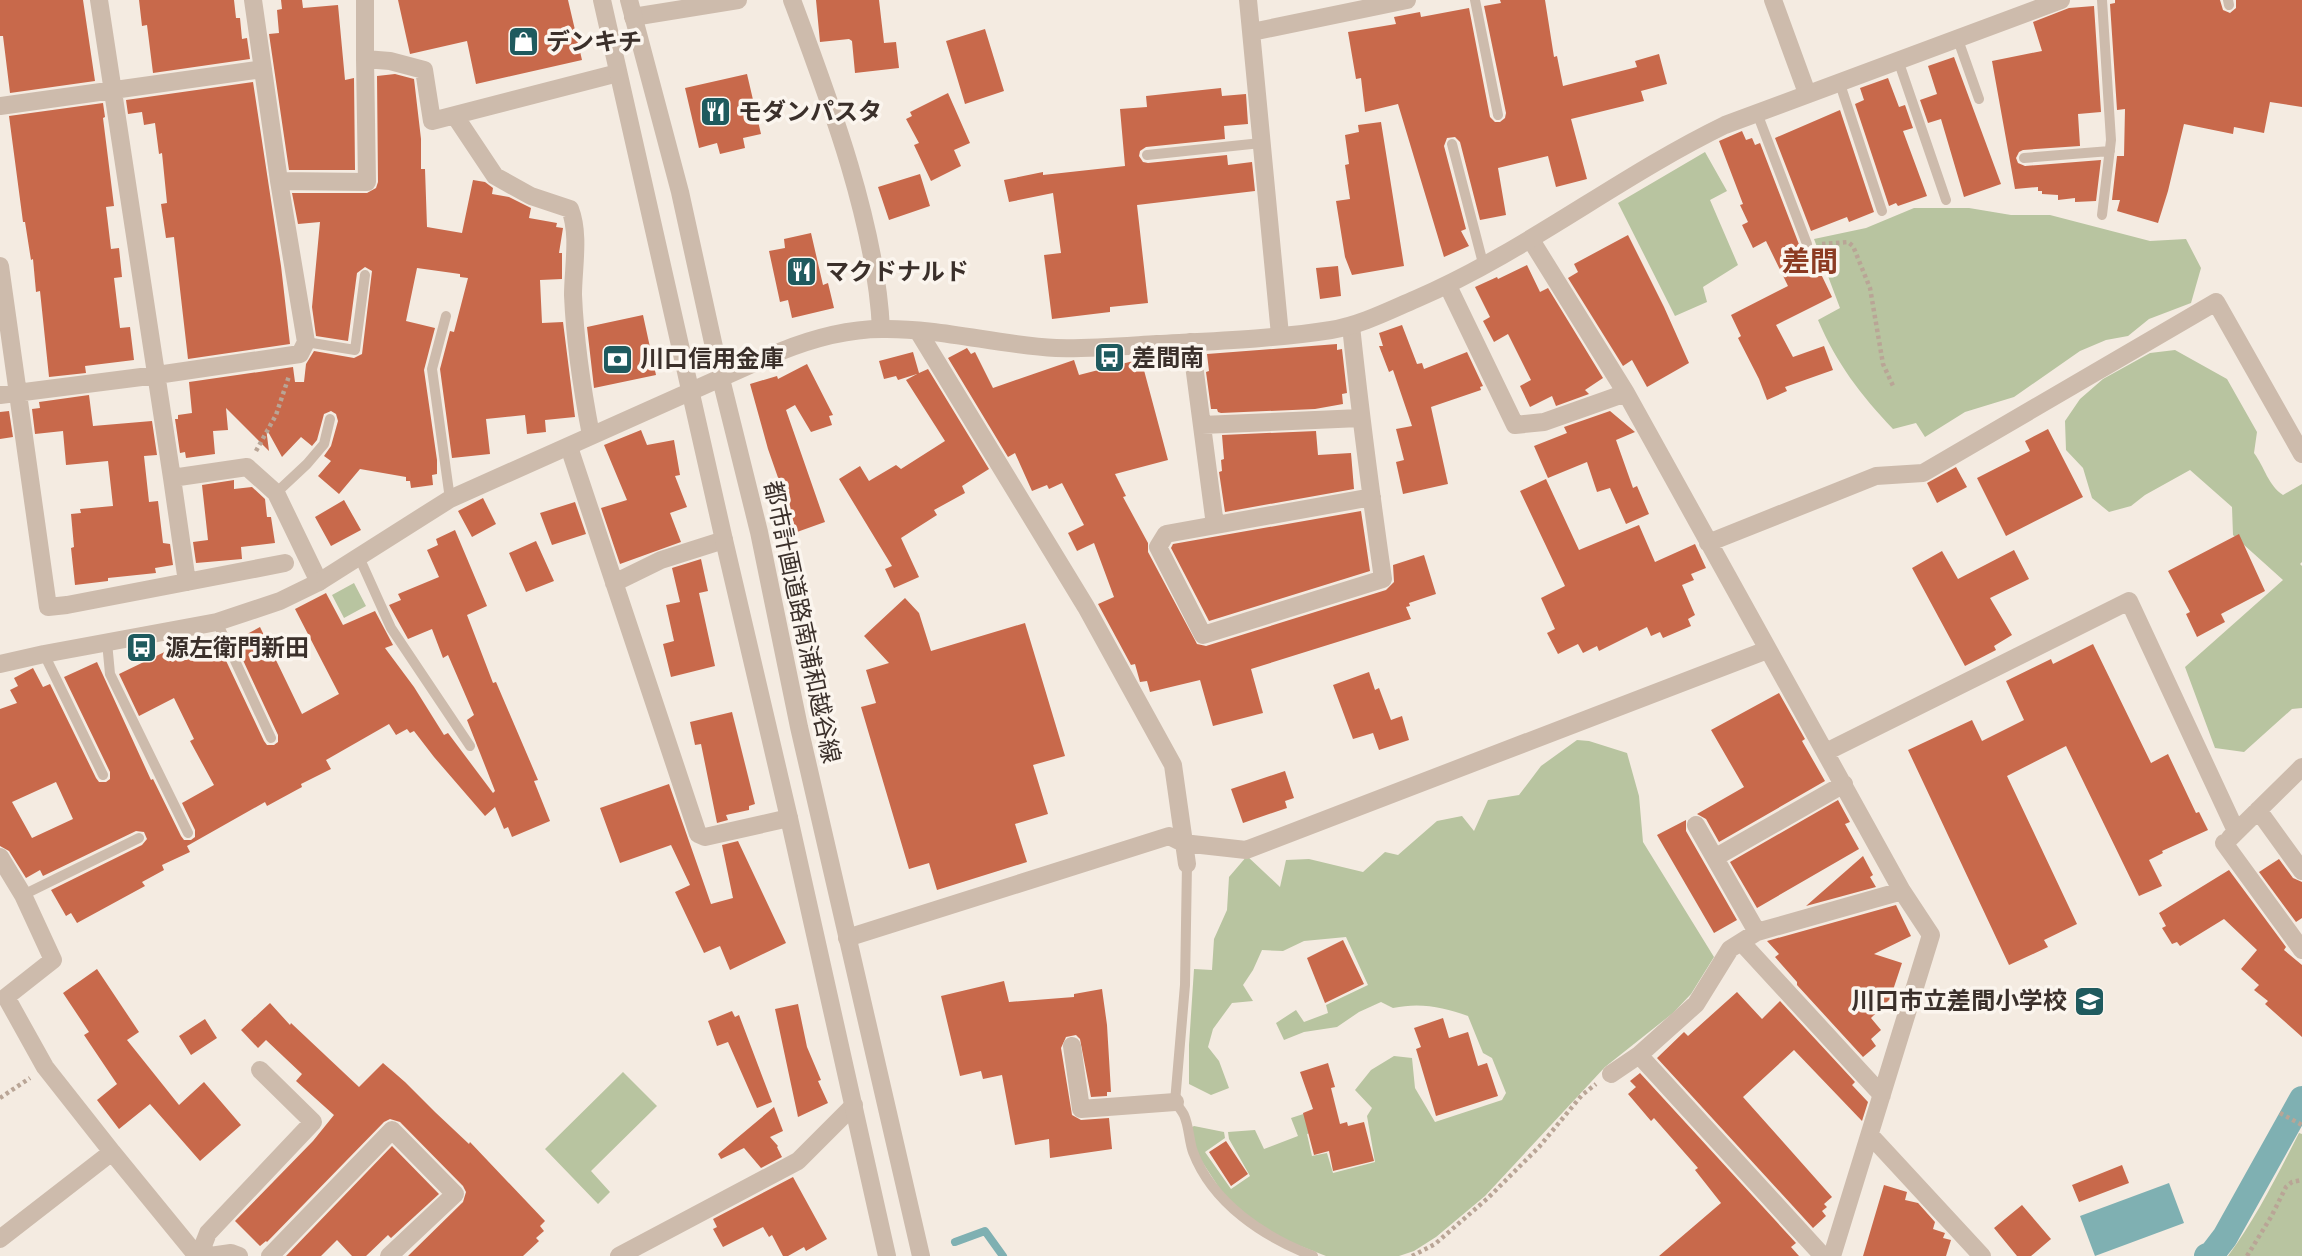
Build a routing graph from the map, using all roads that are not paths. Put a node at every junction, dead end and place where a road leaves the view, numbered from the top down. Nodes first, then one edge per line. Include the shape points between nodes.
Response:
1 (99, 0) edge
2 (253, 0) edge
3 (365, 0) edge
4 (602, 0) edge
5 (738, 0) edge
6 (792, 0) edge
7 (1248, 0) edge
8 (1407, 0) edge
9 (1475, 0) edge
10 (1773, 0) edge
11 (2061, 0) edge
12 (2102, 0) edge
13 (631, 9) edge
14 (1252, 32) junction
15 (1957, 37) junction
16 (365, 59) junction
17 (1898, 60) junction
18 (262, 68) junction
19 (618, 73) junction
20 (1839, 81) junction
21 (112, 90) junction
22 (1807, 93) junction
23 (1979, 99) dead end
24 (0, 106) edge
25 (1757, 113) junction
26 (1498, 115) dead end
27 (455, 116) junction
28 (1261, 143) junction
29 (1452, 144) dead end
30 (2110, 150) junction
31 (1147, 155) dead end
32 (2024, 158) dead end
33 (279, 181) junction
34 (1946, 200) dead end
35 (1882, 211) dead end
36 (2102, 215) dead end
37 (1531, 240) junction
38 (1807, 244) road end
39 (0, 266) edge
40 (1484, 267) junction
41 (365, 275) dead end
42 (1448, 286) junction
43 (446, 316) dead end
44 (1351, 326) junction
45 (881, 329) junction
46 (918, 331) junction
47 (1280, 335) junction
48 (1191, 342) junction
49 (301, 348) junction
50 (157, 375) junction
51 (721, 379) junction
52 (18, 392) junction
53 (691, 392) junction
54 (1626, 393) junction
55 (0, 395) edge
56 (1360, 418) junction
57 (330, 419) dead end
58 (1202, 425) junction
59 (591, 435) junction
60 (569, 447) junction
61 (2302, 454) edge
62 (172, 478) junction
63 (275, 494) junction
64 (1371, 497) junction
65 (450, 499) junction
66 (1215, 525) junction
67 (724, 540) junction
68 (1708, 543) junction
69 (359, 557) junction
70 (285, 563) dead end
71 (187, 582) junction
72 (319, 582) junction
73 (614, 583) junction
74 (218, 622) junction
75 (107, 642) junction
76 (1767, 650) junction
77 (44, 654) junction
78 (0, 664) edge
79 (271, 738) dead end
80 (470, 746) dead end
81 (1826, 752) junction
82 (2302, 767) edge
83 (103, 775) dead end
84 (1844, 784) junction
85 (2258, 810) junction
86 (789, 818) junction
87 (1696, 825) dead end
88 (188, 833) dead end
89 (139, 838) dead end
90 (2226, 841) junction
91 (1183, 843) junction
92 (0, 857) edge
93 (1716, 857) junction
94 (1187, 864) joint
95 (2302, 871) edge
96 (1902, 891) junction
97 (23, 895) junction
98 (1757, 932) junction
99 (847, 938) junction
100 (1742, 943) junction
101 (2302, 950) edge
102 (1072, 1045) dead end
103 (1639, 1055) junction
104 (260, 1070) dead end
105 (1611, 1074) road end
106 (1882, 1095) junction
107 (1175, 1102) junction
108 (854, 1105) junction
109 (1870, 1135) junction
110 (112, 1152) junction
111 (0, 1239) edge
112 (232, 1255) edge
113 (198, 1256) edge
114 (210, 1256) edge
115 (270, 1256) edge
116 (389, 1256) edge
117 (619, 1256) edge
118 (887, 1256) edge
119 (921, 1256) edge
120 (1313, 1256) edge
121 (1823, 1256) edge
122 (1832, 1256) edge
123 (1982, 1256) edge

1 - 21 street
2 - 18 street
3 - 16 street
4 - 19 street
5 - 13 street
6 - 45 street via 857,196 872,259
7 - 14 street
8 - 14 street
9 - 26 lane
10 - 22 street
11 - 15 street
12 - 30 lane
13 - 51 street, 都市計画道路南浦和越谷線 via 680,192
14 - 28 street
15 - 17 street
15 - 23 lane
16 - 27 street via 424,70 432,121
16 - 33 street via 367,182
17 - 20 street
17 - 34 lane
18 - 21 street
18 - 33 street
19 - 27 street
19 - 53 street
20 - 22 street
20 - 35 lane
21 - 24 street
21 - 50 street
22 - 25 street
25 - 37 street via 1681,146
25 - 38 lane
27 - 59 street via 495,176 570,209 575,221 573,296 580,374
28 - 31 lane
28 - 47 street
29 - 40 lane
30 - 32 lane
30 - 36 lane
33 - 49 street
37 - 40 street
37 - 54 street
39 - 52 street
40 - 42 street
41 - 49 lane via 355,350
42 - 44 street
42 - 54 street via 1515,425 1544,422
43 - 65 lane via 432,369
44 - 47 street
44 - 56 street
45 - 46 street
45 - 51 street via 799,344
46 - 48 street via 1060,348
46 - 91 street via 1086,607 1173,765
47 - 48 street
48 - 58 street
49 - 50 street
50 - 52 street
50 - 62 street
51 - 53 street
51 - 99 street, 都市計画道路南浦和越谷線
52 - 55 street
52 - 71 street via 48,607
53 - 59 street
53 - 67 street
54 - 68 street
56 - 58 street
56 - 64 street
57 - 63 lane via 324,444
58 - 66 street
59 - 60 street
60 - 65 street
60 - 73 street
61 - 68 street via 2216,302 1923,473 1876,476
62 - 63 street via 247,467
62 - 71 street
63 - 72 street
64 - 66 street
64 - 66 street via 1383,579 1203,635 1158,547 1166,534
65 - 69 street
67 - 73 street via 661,560
67 - 86 street
68 - 76 street
69 - 72 street
69 - 80 lane via 391,628
70 - 71 street
72 - 74 street via 261,609
73 - 86 street via 698,834 705,837
74 - 75 street
74 - 79 lane
75 - 77 street
75 - 88 lane via 110,674
76 - 81 street
76 - 91 street via 1246,850
77 - 78 street
77 - 83 lane
81 - 84 street
81 - 90 street via 2129,601
82 - 85 street
84 - 93 street
84 - 96 street
85 - 90 street
85 - 95 street
86 - 108 street
87 - 93 street
89 - 97 lane
90 - 101 street
91 - 94 street
91 - 99 street via 1169,836
92 - 97 street
93 - 98 street
94 - 107 lane via 1185,985
96 - 98 street
96 - 106 street via 1931,935
97 - 110 street via 53,960 6,997 45,1067
98 - 100 street
99 - 119 street, 都市計画道路南浦和越谷線
100 - 103 street via 1730,949 1696,1004
100 - 106 street
102 - 107 street via 1081,1109
103 - 105 street
103 - 121 street
104 - 113 street via 313,1122 208,1233
106 - 109 street
107 - 120 lane via 1185,1116 1194,1154 1214,1191 1276,1239
108 - 117 street via 798,1161
108 - 118 street
109 - 122 street
109 - 123 street
110 - 111 street
110 - 113 street
112 - 114 street
115 - 116 street via 392,1130 455,1194

